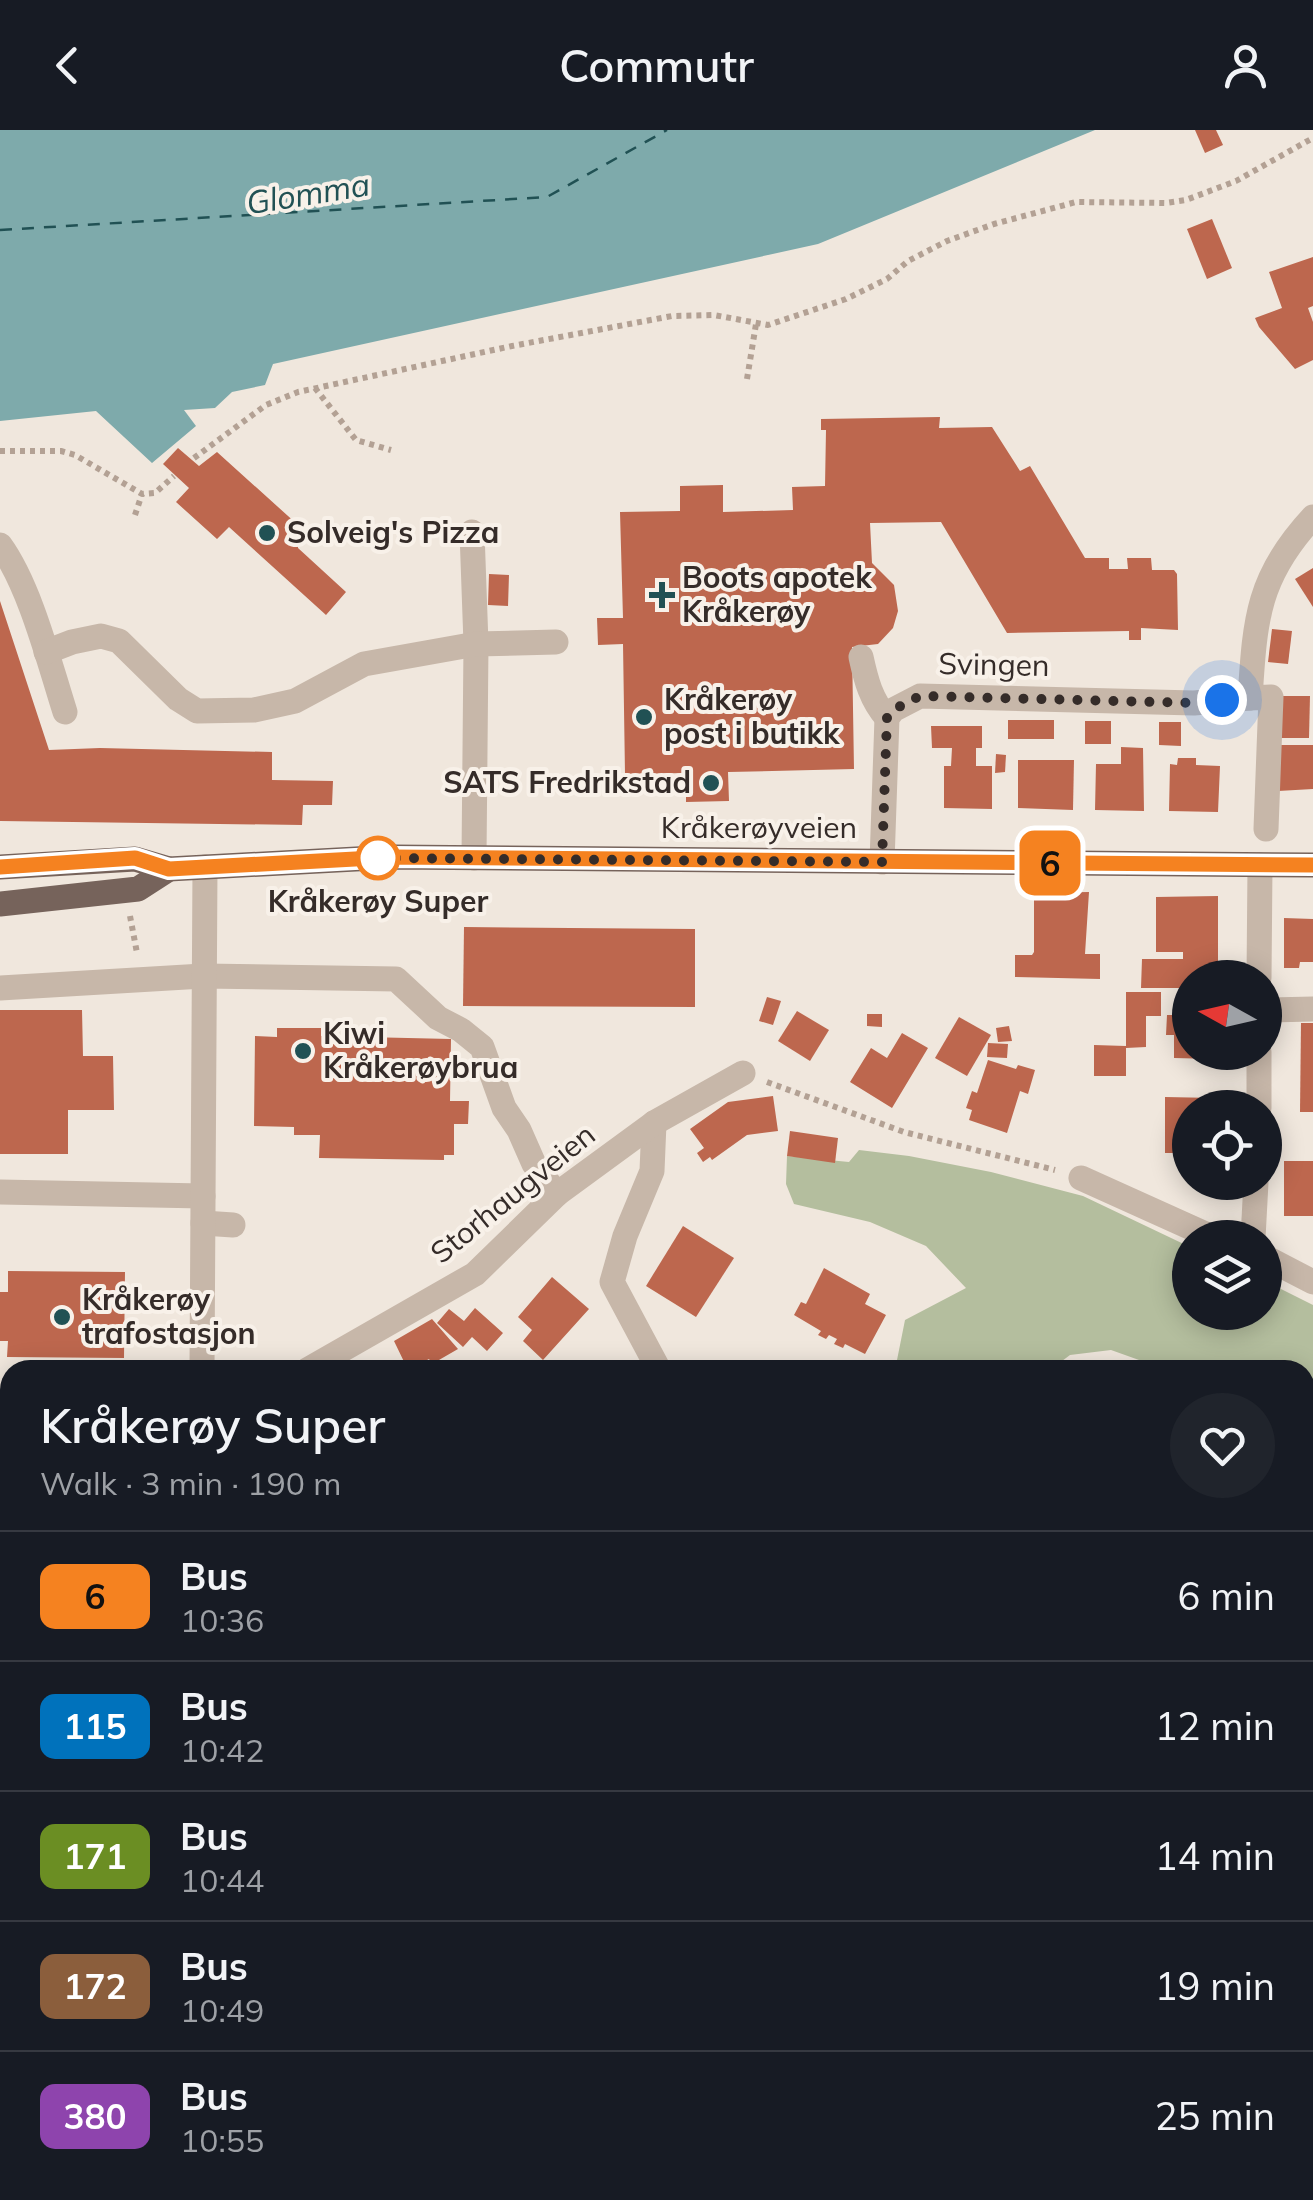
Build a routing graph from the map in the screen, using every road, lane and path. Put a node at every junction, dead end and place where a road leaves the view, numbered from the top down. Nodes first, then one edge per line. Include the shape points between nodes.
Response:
1 (1313, 138) edge
2 (756, 324) junction
3 (747, 379) dead end
4 (314, 388) junction
5 (391, 450) dead end
6 (0, 451) edge
7 (194, 458) dead end
8 (174, 476) dead end
9 (142, 494) junction
10 (135, 516) dead end
11 (1313, 517) edge
12 (472, 532) dead end
13 (0, 546) edge
14 (556, 642) dead end
15 (476, 644) junction
16 (46, 652) junction
17 (862, 657) dead end
18 (1250, 698) junction
19 (64, 712) dead end
20 (887, 718) junction
21 (1266, 828) dead end
22 (474, 858) junction
23 (882, 862) junction
24 (1260, 864) junction
25 (1313, 865) edge
26 (0, 867) edge
27 (205, 867) junction
28 (169, 869) junction
29 (0, 904) edge
30 (128, 906) dead end
31 (1259, 960) edge
32 (203, 976) junction
33 (139, 979) junction
34 (0, 988) edge
35 (1313, 1008) edge
36 (1282, 1009) edge
37 (744, 1072) joint
38 (654, 1123) junction
39 (1080, 1178) joint
40 (0, 1192) edge
41 (557, 1194) junction
42 (204, 1196) junction
43 (1174, 1220) edge
44 (203, 1223) junction
45 (233, 1224) dead end
46 (1282, 1266) edge
47 (1313, 1282) edge
48 (202, 1360) edge
49 (325, 1360) edge
50 (654, 1360) edge

1 - 2 path via 1186,200 1076,202 994,224 908,261 846,299
2 - 3 path
2 - 4 path via 672,316
4 - 5 path via 356,440
4 - 7 path via 266,405
6 - 9 path via 75,455
8 - 9 path via 155,493
9 - 10 path
11 - 18 street via 1265,584
12 - 15 street
13 - 16 street
14 - 15 street
15 - 16 street via 364,664 295,700 216,711 197,711 178,699 119,641 101,636
15 - 22 street
16 - 19 street
17 - 20 street via 866,683
18 - 20 street, Svingen via 1194,703 920,696
18 - 21 street via 1272,697
20 - 23 street
22 - 23 main road, Kråkerøyveien
22 - 27 main road, Kråkerøyveien
23 - 24 main road, Kråkerøyveien
24 - 25 main road, Kråkerøyveien
24 - 31 street
26 - 28 main road, Kråkerøyveien via 135,858
27 - 28 main road, Kråkerøyveien
27 - 32 street
28 - 29 main road, Kråkerøyveien via 138,888
30 - 33 path
32 - 33 street
32 - 41 street via 396,979 482,1046 504,1108
32 - 42 street
33 - 34 street
35 - 36 street
37 - 38 street, Storhaugveien
37 - 39 path via 904,1132
38 - 41 street, Storhaugveien
38 - 50 street via 652,1171 612,1282
39 - 43 street
40 - 42 street
41 - 49 street, Storhaugveien via 475,1274
42 - 44 street
44 - 45 street
44 - 48 street
46 - 47 street

